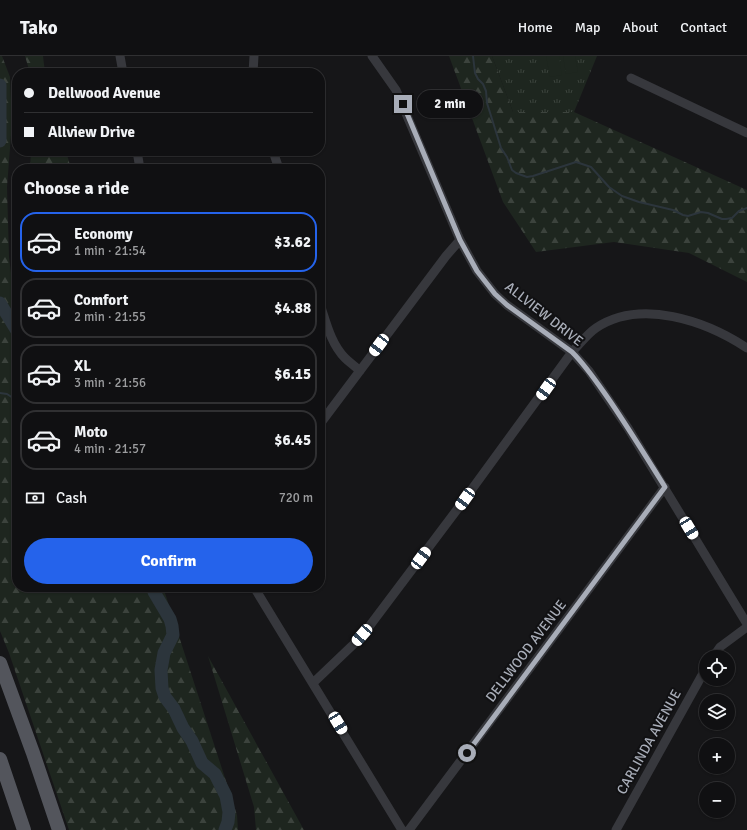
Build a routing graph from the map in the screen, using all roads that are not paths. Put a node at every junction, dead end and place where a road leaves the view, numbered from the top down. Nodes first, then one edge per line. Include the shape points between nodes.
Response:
1 (120, 56) edge
2 (254, 56) edge
3 (372, 56) edge
4 (122, 68) edge
5 (253, 68) edge
6 (631, 78) dead end
7 (747, 133) edge
8 (460, 240) junction
9 (325, 320) edge
10 (747, 348) edge
11 (572, 352) junction
12 (360, 371) junction
13 (325, 417) edge
14 (665, 487) junction
15 (257, 592) edge
16 (747, 626) edge
17 (718, 650) edge
18 (0, 663) edge
19 (699, 681) edge
20 (313, 683) junction
21 (0, 759) edge
22 (24, 830) edge
23 (59, 830) edge
24 (402, 830) edge
25 (409, 830) edge
26 (616, 830) edge

1 - 4 street
2 - 5 street
3 - 8 street, ALLVIEW DRIVE via 396,90
6 - 7 street
8 - 11 street, ALLVIEW DRIVE via 477,271 495,294
8 - 12 street
9 - 12 street via 335,345
10 - 11 street via 728,337 680,318 636,313 603,324
11 - 14 street, ALLVIEW DRIVE via 589,371 620,415
11 - 20 street via 368,628
12 - 13 street
14 - 16 street, ALLVIEW DRIVE
14 - 25 street, DELLWOOD AVENUE
15 - 20 street
16 - 17 street
18 - 23 main road
19 - 26 street, CARLINDA AVENUE
20 - 24 street
21 - 22 main road

